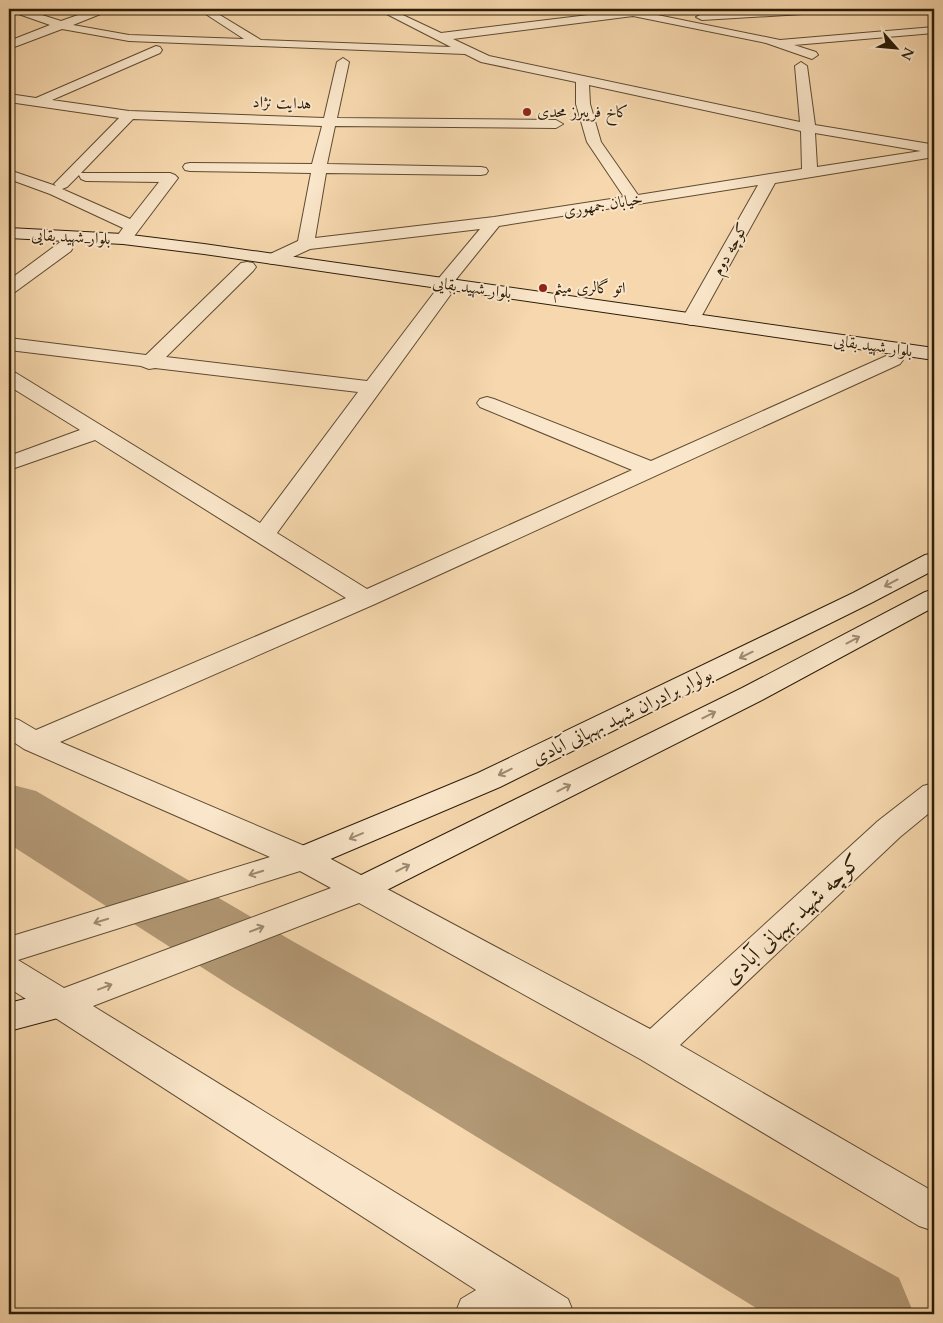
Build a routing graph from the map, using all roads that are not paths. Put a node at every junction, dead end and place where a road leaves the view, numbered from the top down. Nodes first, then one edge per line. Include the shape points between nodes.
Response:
1 (14, 9) edge
2 (104, 9) edge
3 (203, 9) edge
4 (382, 9) edge
5 (613, 9) edge
6 (835, 9) edge
7 (920, 9) edge
8 (934, 12) edge
9 (635, 13) junction
10 (663, 19) junction
11 (58, 26) junction
12 (934, 30) edge
13 (440, 37) junction
14 (776, 42) junction
15 (9, 44) edge
16 (260, 44) junction
17 (156, 50) dead end
18 (466, 51) junction
19 (812, 55) dead end
20 (343, 62) dead end
21 (801, 66) dead end
22 (582, 79) junction
23 (9, 98) edge
24 (37, 102) junction
25 (128, 115) junction
26 (330, 122) junction
27 (556, 124) dead end
28 (808, 128) junction
29 (934, 148) edge
30 (934, 153) edge
31 (190, 166) dead end
32 (319, 168) junction
33 (481, 171) dead end
34 (810, 173) junction
35 (9, 174) edge
36 (86, 176) dead end
37 (769, 179) junction
38 (55, 191) junction
39 (634, 200) junction
40 (494, 222) junction
41 (9, 233) edge
42 (128, 233) junction
43 (9, 244) edge
44 (306, 244) junction
45 (65, 247) junction
46 (274, 259) junction
47 (247, 267) junction
48 (9, 288) edge
49 (443, 289) junction
50 (691, 319) junction
51 (9, 344) edge
52 (934, 354) edge
53 (893, 360) junction
54 (149, 363) junction
55 (934, 366) edge
56 (9, 377) edge
57 (372, 388) junction
58 (487, 403) dead end
59 (96, 432) junction
60 (9, 462) edge
61 (652, 470) junction
62 (263, 535) junction
63 (934, 560) edge
64 (934, 596) edge
65 (366, 599) junction
66 (21, 734) edge
67 (934, 793) edge
68 (303, 858) junction
69 (359, 890) junction
70 (9, 950) edge
71 (9, 971) edge
72 (60, 1004) junction
73 (9, 1017) edge
74 (653, 1048) junction
75 (934, 1213) edge
76 (513, 1290) junction
77 (477, 1314) edge
78 (552, 1314) edge

1 - 11 street
2 - 11 street
3 - 16 street
4 - 13 street
5 - 9 street
6 - 10 street
7 - 8 street
9 - 10 street
9 - 13 street
10 - 14 street
11 - 15 street
11 - 16 street via 96,35 129,38
12 - 14 street
13 - 18 street
14 - 19 street
16 - 18 street
17 - 24 street
18 - 22 street via 485,59
20 - 26 street
21 - 28 street
22 - 28 street
22 - 39 street via 583,104 594,142
23 - 24 street, هدایت نژاد
24 - 25 street, هدایت نژاد
25 - 26 street, هدایت نژاد
25 - 38 street
26 - 27 street, هدایت نژاد
26 - 32 street
28 - 29 street
28 - 34 street
30 - 34 street, خیابان جمهوری
31 - 32 street
32 - 33 street
32 - 44 street
34 - 37 street, خیابان جمهوری
35 - 38 street
36 - 42 street via 170,178
37 - 39 street, خیابان جمهوری
37 - 50 street, کوچه دوم
38 - 42 street
39 - 40 street, خیابان جمهوری
40 - 44 street, خیابان جمهوری
40 - 49 street
41 - 42 street, بلوار شهید بقایی
42 - 46 street, بلوار شهید بقایی
43 - 45 street, بلوار شهید بقایی
44 - 46 street, خیابان جمهوری
45 - 47 street, بلوار شهید بقایی
45 - 48 street
46 - 49 street, بلوار شهید بقایی
47 - 49 street, بلوار شهید بقایی
47 - 54 street
49 - 50 street, بلوار شهید بقایی
49 - 53 street, بلوار شهید بقایی
49 - 57 street
50 - 52 street, بلوار شهید بقایی
51 - 54 street
53 - 55 street, بلوار شهید بقایی
53 - 61 street
54 - 57 street
56 - 59 street
57 - 62 street
58 - 61 street
59 - 60 street
59 - 62 street
61 - 65 street
62 - 65 street
63 -> 68 street, بولوار برادران شهید بهبهانی آبادی via 489,780
69 -> 64 street, بولوار برادران شهید بهبهانی آبادی via 752,694
65 - 66 street
66 - 68 street
67 - 74 street, کوچه شهید بهبهانی آبادی via 889,829
68 - 69 street
68 -> 70 street, بولوار برادران شهید بهبهانی آبادی
72 -> 69 street, بولوار برادران شهید بهبهانی آبادی
69 - 74 street
71 - 72 street
72 - 73 street, بولوار برادران شهید بهبهانی آبادی
72 - 76 street
74 - 75 street
76 - 77 street
76 - 78 street

